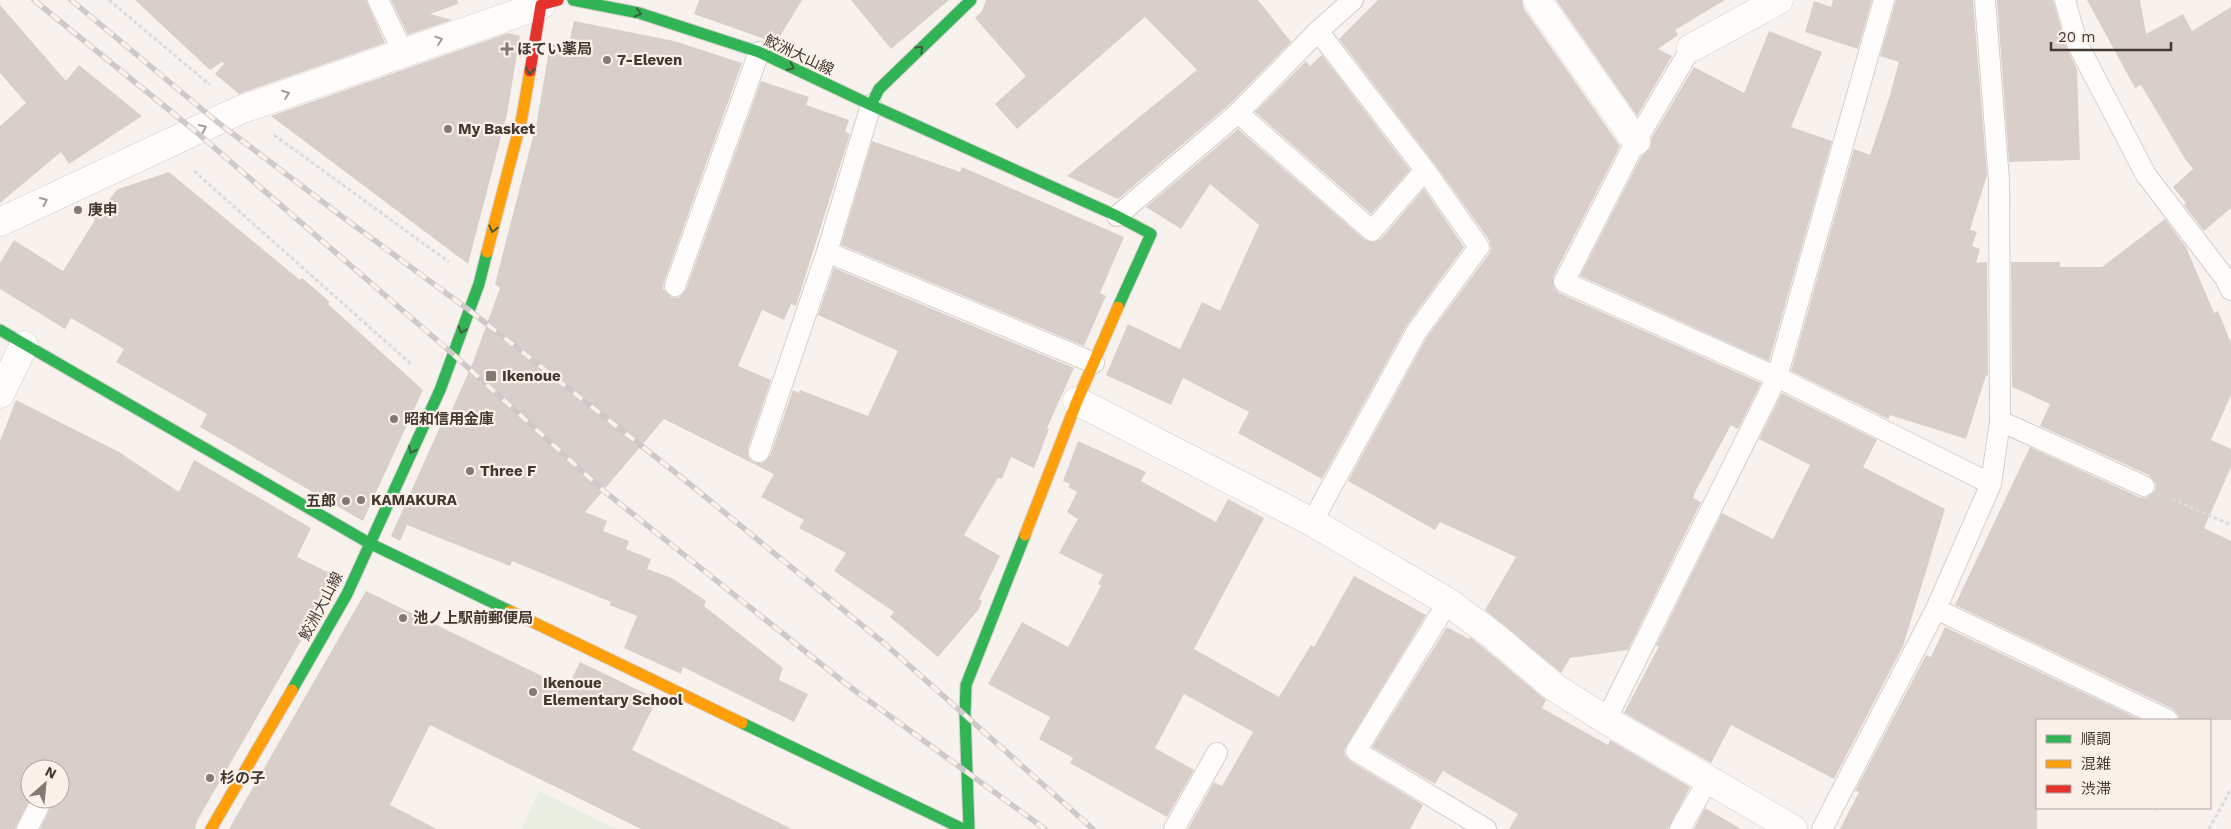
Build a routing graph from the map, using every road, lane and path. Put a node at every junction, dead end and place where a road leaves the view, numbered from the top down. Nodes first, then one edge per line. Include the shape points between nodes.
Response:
1 (109, 0) edge
2 (378, 0) edge
3 (573, 0) edge
4 (970, 0) edge
5 (1353, 0) edge
6 (1537, 0) edge
7 (1779, 0) edge
8 (1884, 0) edge
9 (1985, 0) edge
10 (2065, 0) edge
11 (547, 2) edge
12 (1318, 31) junction
13 (1691, 48) joint
14 (403, 52) junction
15 (759, 52) junction
16 (871, 105) junction
17 (240, 110) junction
18 (1238, 113) junction
19 (1636, 141) junction
20 (166, 146) junction
21 (1425, 170) junction
22 (1117, 216) junction
23 (0, 222) edge
24 (827, 252) junction
25 (479, 284) junction
26 (675, 286) dead end
27 (2231, 290) edge
28 (0, 330) edge
29 (24, 345) junction
30 (1094, 363) junction
31 (1777, 377) junction
32 (440, 390) junction
33 (0, 394) edge
34 (1077, 401) junction
35 (2000, 421) junction
36 (759, 452) dead end
37 (1991, 484) junction
38 (2144, 486) joint
39 (1312, 522) junction
40 (2231, 525) edge
41 (369, 542) junction
42 (1448, 602) junction
43 (1936, 609) junction
44 (2166, 719) edge
45 (1606, 720) junction
46 (1217, 753) dead end
47 (1708, 780) junction
48 (2231, 789) edge
49 (37, 809) edge
50 (27, 829) edge
51 (211, 829) edge
52 (963, 829) edge
53 (969, 829) edge
54 (1174, 829) edge
55 (1486, 829) edge
56 (1680, 829) edge
57 (1793, 829) edge
58 (1822, 829) edge
59 (2209, 829) edge

1 - 17 path
2 - 14 lane
3 -> 15 street, 鮫洲大山線 via 639,13
16 -> 4 street via 879,89
5 - 12 lane
6 - 19 street
7 - 13 street
8 - 31 lane
9 - 35 lane via 1999,181
10 - 27 lane via 2077,43 2146,175
14 -> 11 street
11 -> 25 street via 522,117
12 - 18 lane
12 - 21 lane
13 - 19 lane
17 -> 14 street
15 -> 16 street, 鮫洲大山線
15 - 26 lane
16 - 22 street, 鮫洲大山線
16 - 24 lane
20 -> 17 street
17 - 25 path
18 - 21 lane via 1372,231
18 - 22 lane
19 - 31 lane via 1564,282
23 -> 20 street
20 - 32 path
21 - 39 lane via 1479,247 1417,331
22 - 30 street, 鮫洲大山線 via 1151,234
24 - 30 lane
24 - 36 lane
25 -> 32 street, 鮫洲大山線
28 - 29 street
29 - 33 street
29 - 41 street
30 - 34 street
31 - 37 lane
31 - 45 lane
32 -> 41 street, 鮫洲大山線
34 - 39 street
34 - 53 street via 966,685
35 - 37 lane
35 - 38 lane
37 - 43 lane
38 - 40 path
39 - 42 street
41 - 51 street, 鮫洲大山線 via 347,594
41 - 52 street
42 - 45 street via 1554,687
42 - 55 lane via 1356,751
43 - 44 lane
43 - 58 lane
45 - 47 street
46 - 54 lane
47 - 56 lane
47 - 57 street
48 - 59 path
49 - 50 lane

